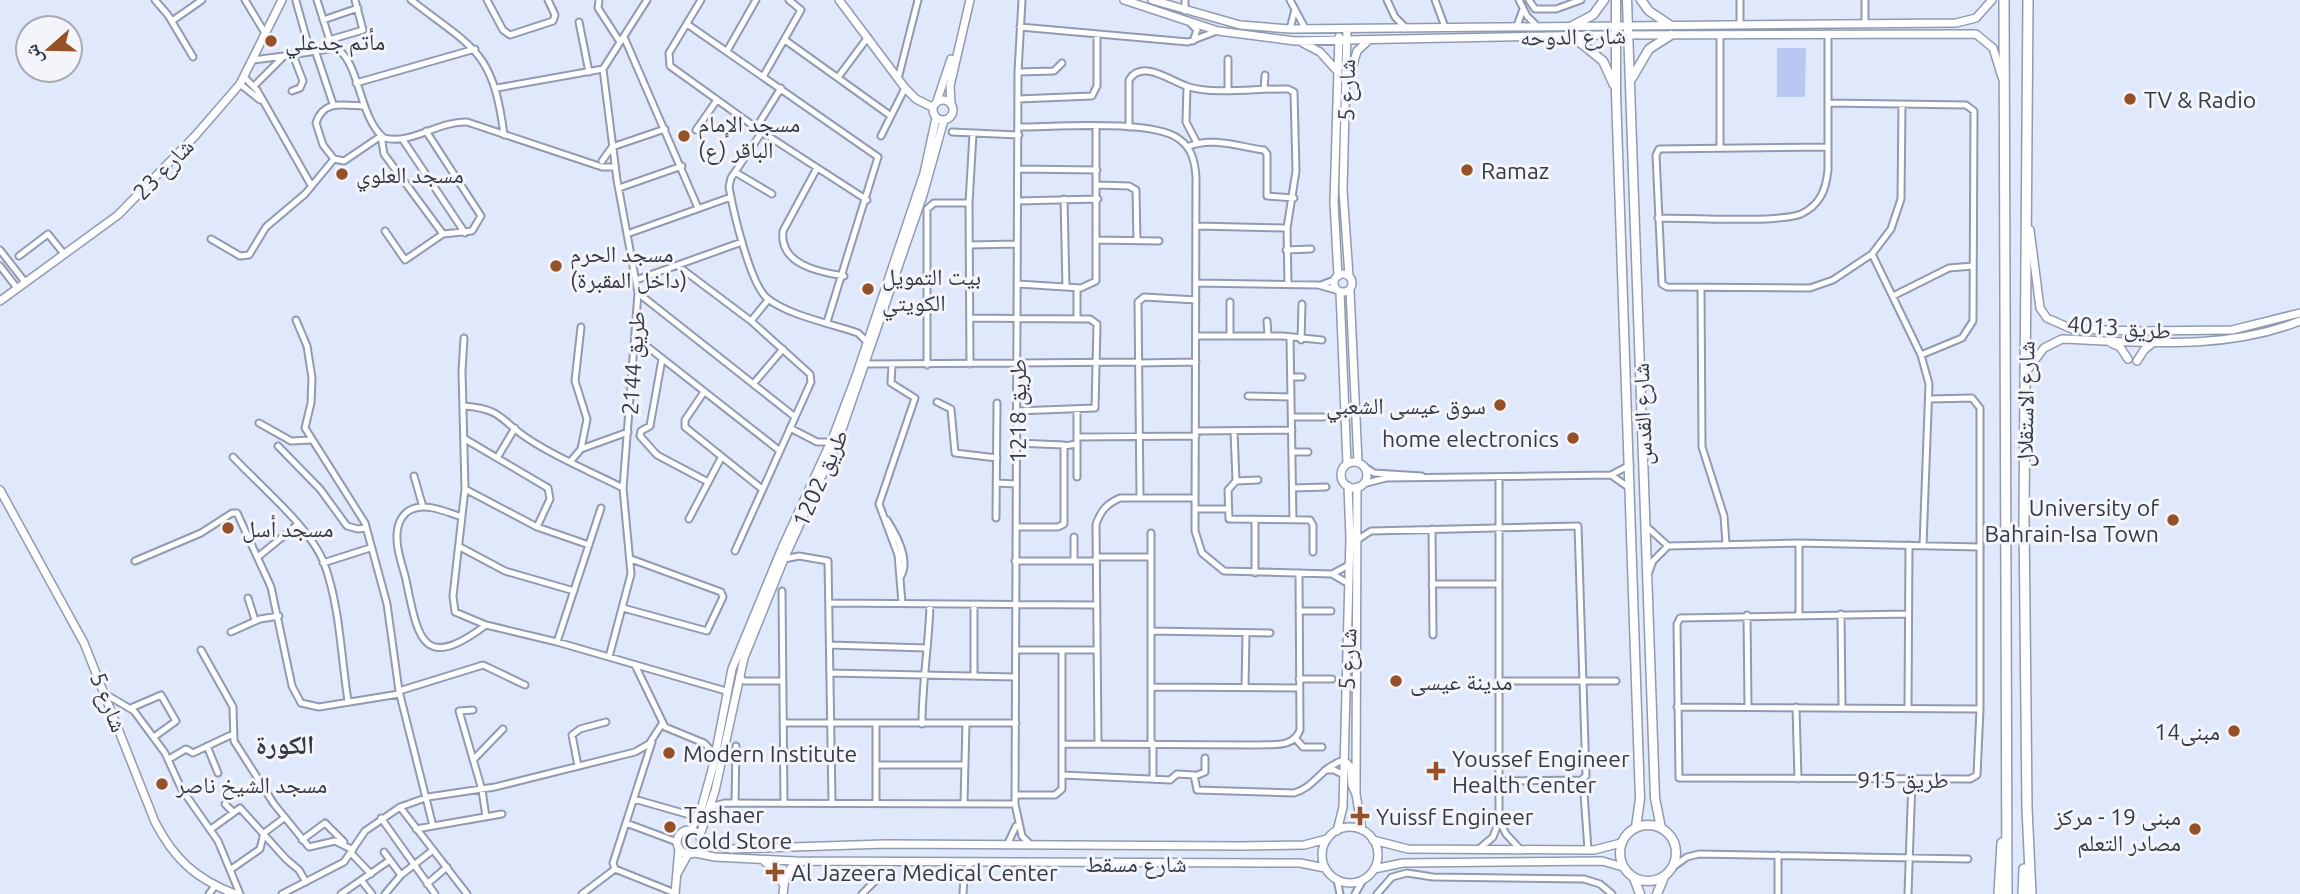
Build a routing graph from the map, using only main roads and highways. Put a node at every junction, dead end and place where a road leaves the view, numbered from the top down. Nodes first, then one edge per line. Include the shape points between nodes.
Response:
1 (1604, 0) edge
2 (1616, 0) edge
3 (1627, 0) edge
4 (1641, 0) edge
5 (2004, 0) edge
6 (2028, 0) edge
7 (1670, 24) road end
8 (1572, 26) road end
9 (1572, 36) road end
10 (1671, 36) road end
11 (1632, 78) junction
12 (1616, 91) junction
13 (2007, 758) junction
14 (2027, 808) junction
15 (1636, 827) junction
16 (1661, 828) junction
17 (1664, 876) junction
18 (1634, 878) junction
19 (1640, 894) edge
20 (1657, 894) edge
21 (1999, 894) edge
22 (2007, 894) edge
23 (2023, 894) edge
24 (2031, 894) edge

1 - 8 main road via 1592,15
2 - 12 main road, شارع القدس
3 - 11 main road, شارع القدس
4 - 7 main road
5 - 13 main road, شارع الاستقلال
6 - 14 main road, شارع الاستقلال
9 - 12 main road via 1603,61
10 - 11 main road via 1649,50
11 - 16 main road, شارع القدس via 1655,798
12 - 15 main road, شارع القدس via 1640,799
13 - 21 main road
13 - 22 main road
14 - 23 main road
14 - 24 main road
15 - 16 main road
15 - 18 main road via 1622,843 1620,855 1623,867
16 - 17 main road via 1675,845 1673,867
17 - 18 main road via 1646,881
17 - 20 main road
18 - 19 main road

